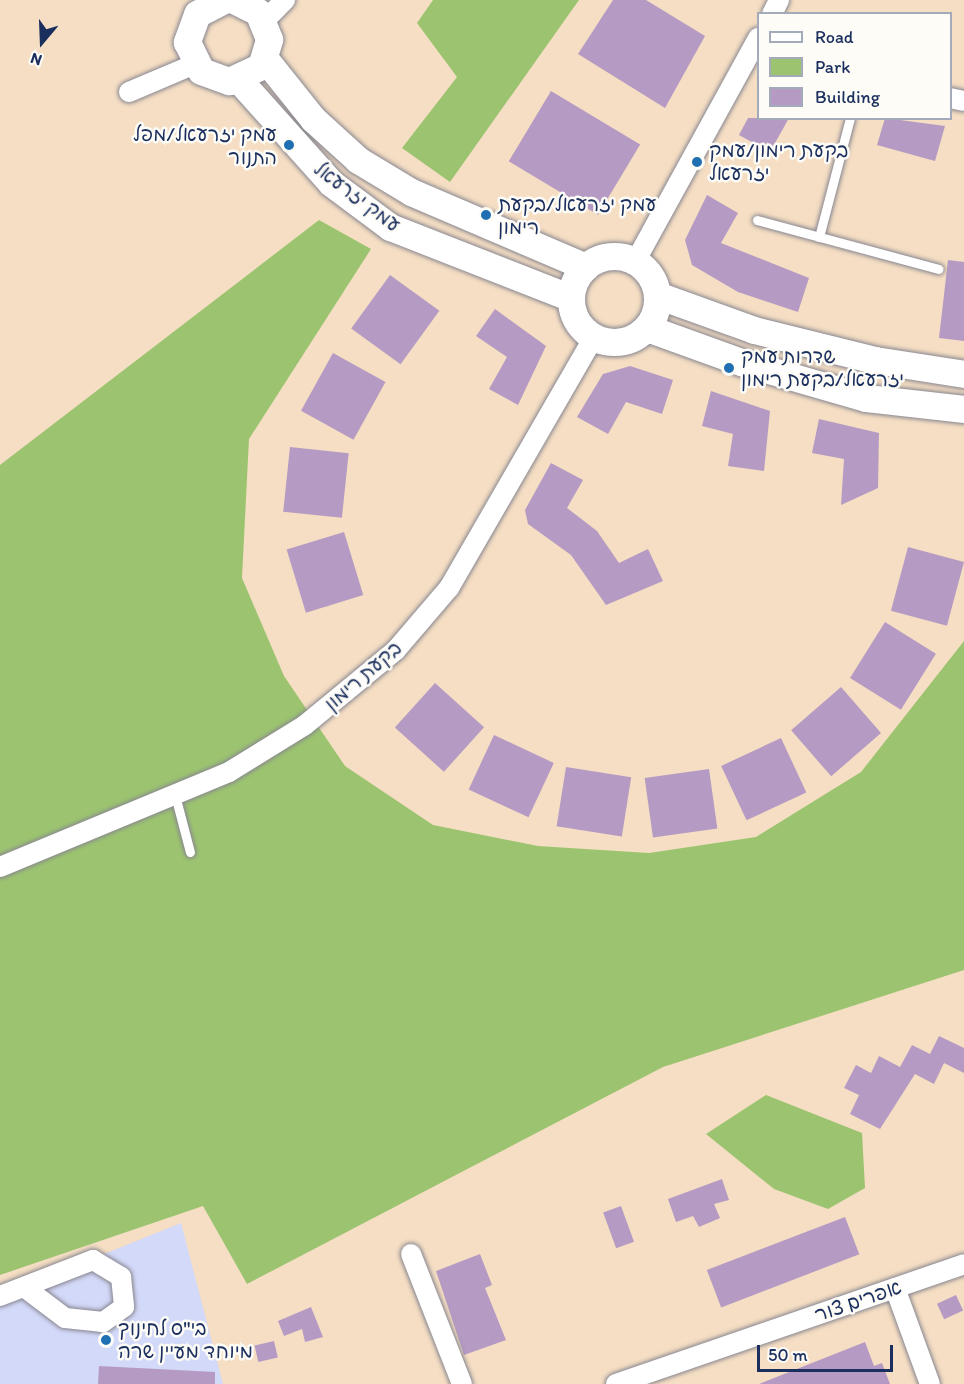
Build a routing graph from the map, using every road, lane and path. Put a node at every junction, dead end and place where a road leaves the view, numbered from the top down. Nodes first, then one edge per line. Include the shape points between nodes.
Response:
1 (235, 0) edge
2 (285, 0) edge
3 (191, 10) edge
4 (264, 21) junction
5 (757, 42) edge
6 (265, 58) junction
7 (195, 64) junction
8 (239, 80) junction
9 (129, 92) dead end
10 (849, 120) edge
11 (757, 220) dead end
12 (819, 237) junction
13 (635, 262) junction
14 (586, 267) junction
15 (938, 269) dead end
16 (657, 295) junction
17 (571, 298) junction
18 (647, 328) junction
19 (594, 337) junction
20 (964, 375) edge
21 (964, 410) edge
22 (175, 795) junction
23 (190, 852) dead end
24 (0, 867) edge
25 (411, 1254) dead end
26 (964, 1264) edge
27 (24, 1287) junction
28 (895, 1288) junction
29 (0, 1296) edge
30 (462, 1384) edge
31 (616, 1384) edge
32 (930, 1384) edge

1 - 3 main road
1 - 4 main road
2 - 4 street
3 - 7 main road via 187,42
4 - 6 main road via 269,39
5 - 13 street
6 - 8 main road
6 - 14 main road, עמק יזרעאל via 314,119 358,160 411,192
7 - 8 main road via 210,77
7 - 9 street
8 - 17 main road, עמק יזרעאל via 331,183 390,227
10 - 12 lane
11 - 12 lane
12 - 15 lane
13 - 14 main road via 615,256
13 - 16 main road via 650,276
14 - 17 main road
16 - 18 main road
16 - 20 main road via 754,330 875,360
17 - 19 main road via 577,321
18 - 19 main road via 622,342
18 - 21 main road via 741,362 866,398
19 - 22 street, בקעת רימון via 448,588 396,650 290,735 230,772
22 - 23 lane
22 - 24 street, בקעת רימון
25 - 30 street
26 - 28 street, אפרים צור
27 - 27 street via 65,1318 103,1322 124,1307 121,1277 93,1260
27 - 29 street
28 - 31 street, אפרים צור
28 - 32 street

